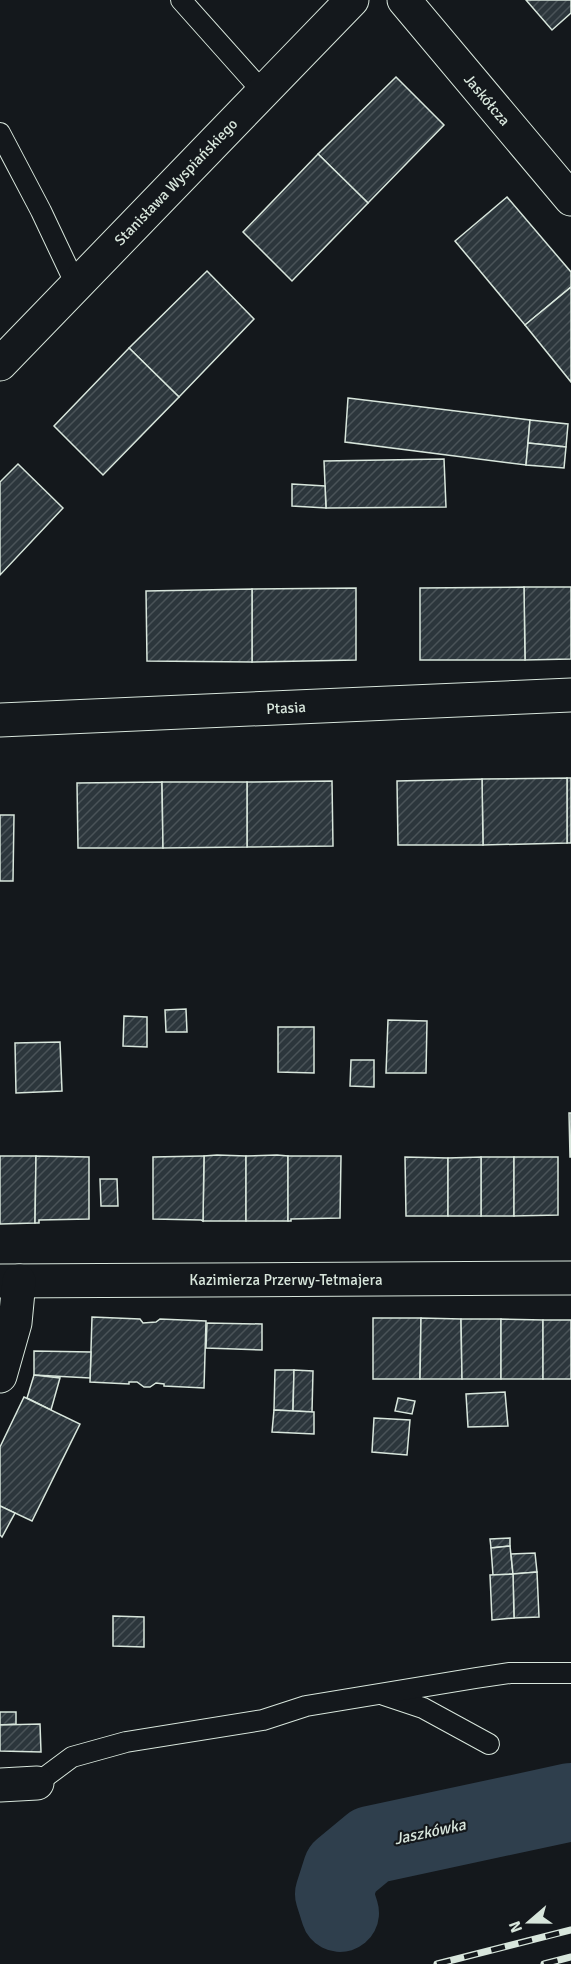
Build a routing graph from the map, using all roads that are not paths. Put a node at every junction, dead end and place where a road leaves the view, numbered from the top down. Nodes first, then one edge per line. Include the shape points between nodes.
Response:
1 (181, 0) edge
2 (352, 0) edge
3 (404, 0) edge
4 (263, 92) junction
5 (0, 133) edge
6 (571, 199) edge
7 (76, 285) junction
8 (0, 364) edge
9 (571, 695) edge
10 (0, 720) edge
11 (571, 1278) edge
12 (9, 1281) edge
13 (0, 1376) edge
14 (571, 1673) edge
15 (382, 1695) junction
16 (489, 1744) dead end
17 (37, 1783) joint
18 (0, 1785) edge

1 - 4 lane
2 - 4 street, Stanisława Wyspiańskiego
3 - 6 street, Jaskółcza
4 - 7 street, Stanisława Wyspiańskiego
5 - 7 lane
7 - 8 street, Stanisława Wyspiańskiego
9 - 10 street, Ptasia
11 - 12 street, Kazimierza Przerwy-Tetmajera
12 - 13 street via 15,1323
14 - 15 lane via 510,1673
15 - 16 lane via 423,1708
15 - 17 lane via 306,1706 263,1720 126,1742 72,1757
17 - 18 street

